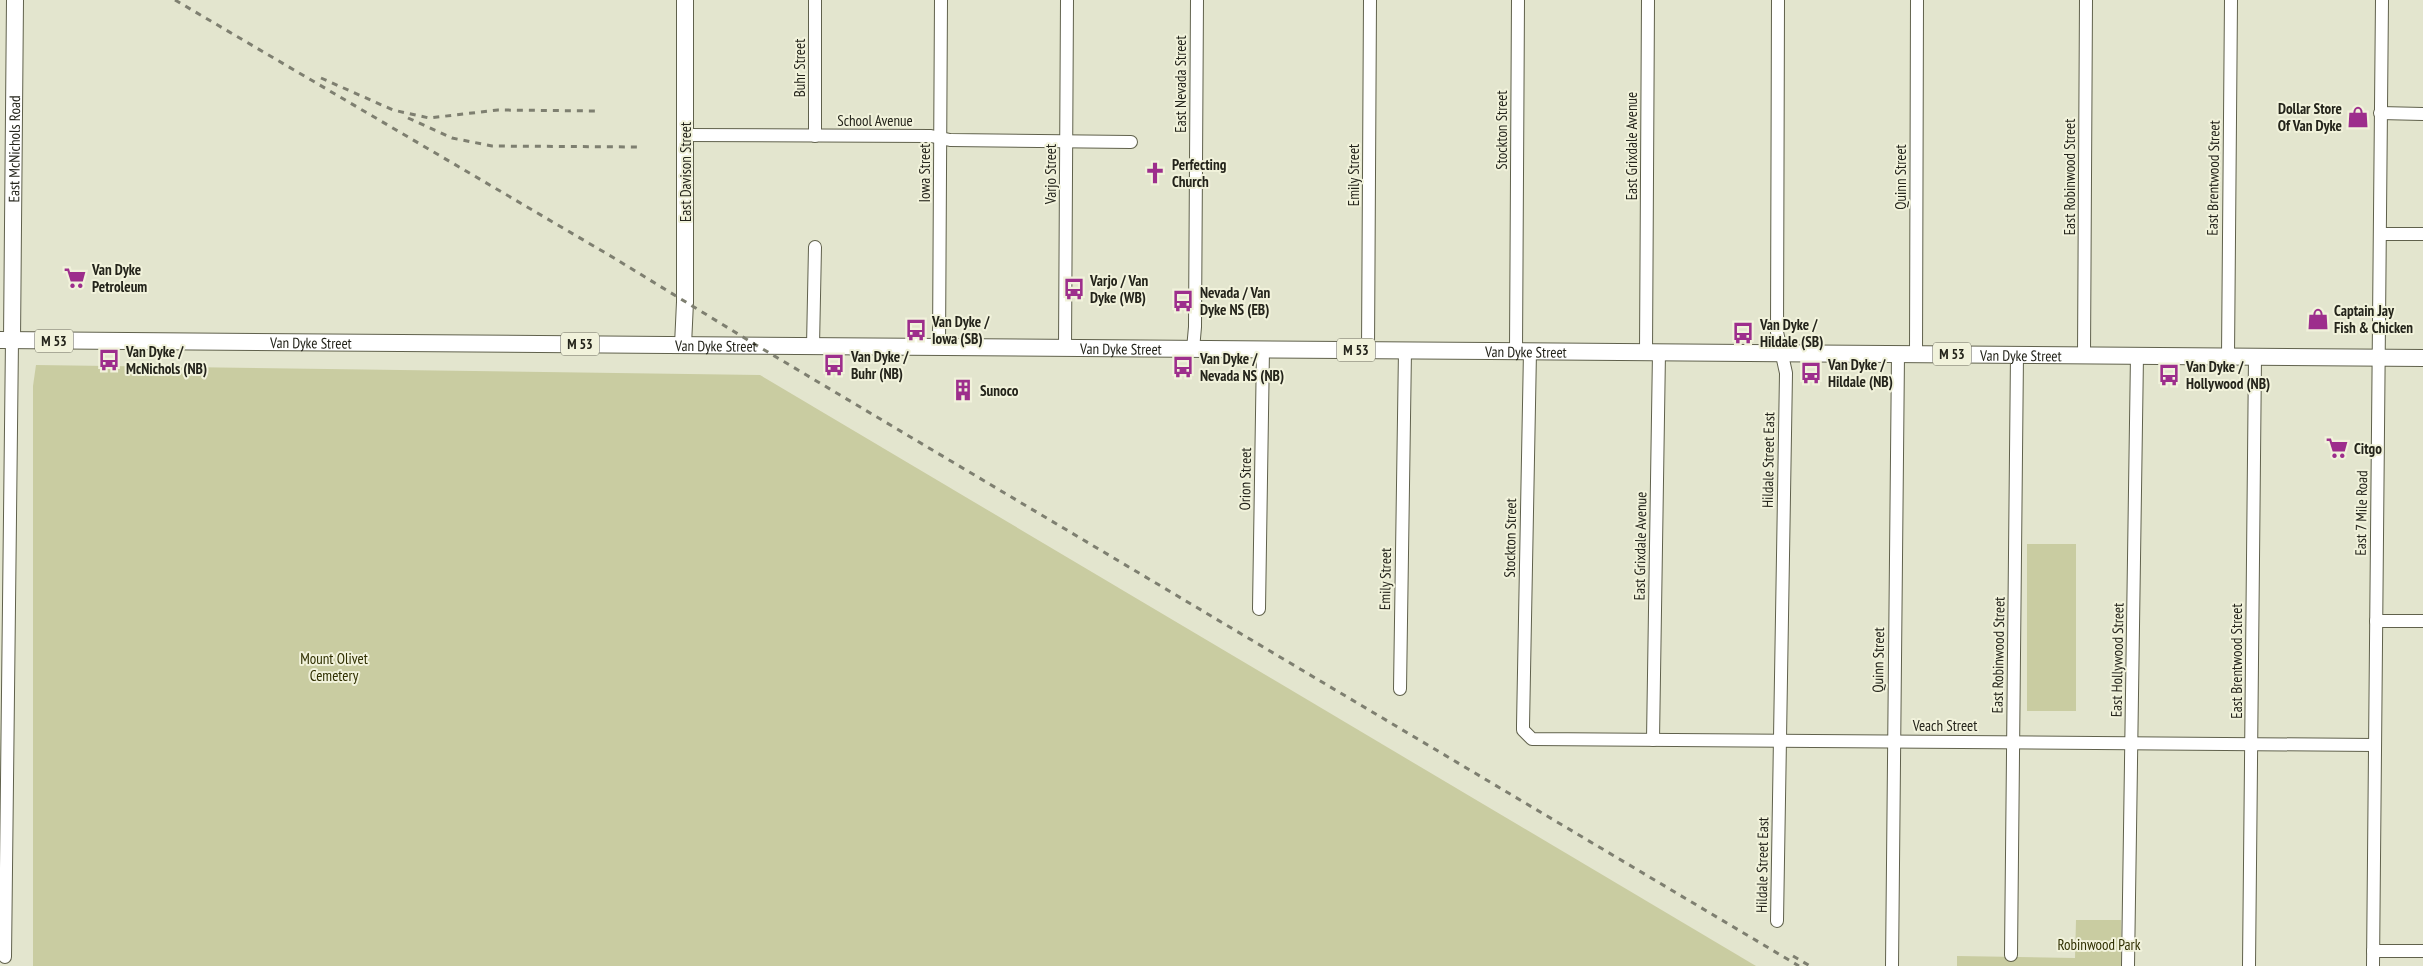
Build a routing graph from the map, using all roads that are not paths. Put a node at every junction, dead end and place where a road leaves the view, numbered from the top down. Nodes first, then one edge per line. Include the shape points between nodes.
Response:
1 (15, 0) edge
2 (685, 0) edge
3 (815, 0) edge
4 (941, 0) edge
5 (1067, 0) edge
6 (1197, 0) edge
7 (1370, 0) edge
8 (1518, 0) edge
9 (1648, 0) edge
10 (1778, 0) edge
11 (1917, 0) edge
12 (2086, 0) edge
13 (2231, 0) edge
14 (2382, 0) edge
15 (2380, 113) junction
16 (2423, 114) edge
17 (684, 135) junction
18 (815, 136) junction
19 (940, 138) junction
20 (1066, 141) junction
21 (1131, 142) dead end
22 (2380, 234) junction
23 (2423, 234) edge
24 (815, 247) dead end
25 (6, 340) edge
26 (683, 345) junction
27 (813, 346) junction
28 (939, 347) junction
29 (1064, 348) junction
30 (1193, 349) junction
31 (1263, 349) junction
32 (1368, 350) junction
33 (1405, 350) junction
34 (1523, 351) junction
35 (1652, 352) junction
36 (1782, 353) junction
37 (1898, 354) junction
38 (1916, 354) junction
39 (2017, 354) junction
40 (2084, 355) junction
41 (2137, 355) junction
42 (2228, 356) junction
43 (2255, 356) junction
44 (2379, 357) junction
45 (2423, 358) edge
46 (1259, 608) dead end
47 (2376, 621) junction
48 (2423, 621) edge
49 (1400, 689) dead end
50 (1523, 726) joint
51 (1653, 740) junction
52 (1780, 740) junction
53 (1894, 741) junction
54 (2013, 742) junction
55 (2132, 743) junction
56 (2252, 744) junction
57 (2375, 745) junction
58 (3, 881) edge
59 (1777, 922) dead end
60 (2373, 951) junction
61 (2423, 952) edge
62 (2011, 955) dead end
63 (6, 957) dead end
64 (1892, 966) edge
65 (2128, 966) edge
66 (2249, 966) edge
67 (2373, 966) edge

1 - 25 main road, East McNichols Road
2 - 17 main road, East Davison Street
3 - 18 street, Buhr Street
4 - 19 street, Iowa Street
5 - 20 street, Varjo Street
6 - 30 street, East Nevada Street
7 - 32 street, Emily Street
8 - 34 street, Stockton Street
9 - 35 street, East Grixdale Avenue
10 - 36 street, Hildale Street East via 1777,332
11 - 38 street, Quinn Street
12 - 40 street, East Robinwood Street
13 - 42 street, East Brentwood Street
14 - 15 street, East 7 Mile Road
15 - 16 street
15 - 22 street, East 7 Mile Road
17 - 18 street, School Avenue
17 - 26 main road, East Davison Street
18 - 19 street, School Avenue
19 - 20 street, School Avenue
19 - 28 street, Iowa Street
20 - 21 street, School Avenue
20 - 29 street, Varjo Street
22 - 23 street
22 - 44 street, East 7 Mile Road
24 - 27 street
25 - 26 main road, Van Dyke Street / M 53
25 - 58 street, East McNichols Road
26 - 27 main road, Van Dyke Street / M 53
27 - 28 main road, Van Dyke Street / M 53
28 - 29 main road, Van Dyke Street / M 53
29 - 30 main road, Van Dyke Street / M 53
30 - 31 main road, Van Dyke Street / M 53
31 - 32 main road, Van Dyke Street / M 53
31 - 46 street, Orion Street
32 - 33 main road, Van Dyke Street / M 53
33 - 34 main road, Van Dyke Street / M 53
33 - 49 street, Emily Street
34 - 35 main road, Van Dyke Street / M 53
34 - 50 street, Stockton Street
35 - 36 main road, Van Dyke Street / M 53
35 - 51 street, East Grixdale Avenue
36 - 37 main road, Van Dyke Street / M 53
36 - 52 street, Hildale Street East via 1786,373
37 - 38 main road, Van Dyke Street / M 53
37 - 53 street, Quinn Street
38 - 39 main road, Van Dyke Street / M 53
39 - 40 main road, Van Dyke Street / M 53
39 - 54 street, East Robinwood Street
40 - 41 main road, Van Dyke Street / M 53
41 - 42 main road, Van Dyke Street / M 53
41 - 55 street, East Hollywood Street
42 - 43 main road, Van Dyke Street / M 53
43 - 44 main road, Van Dyke Street / M 53
43 - 56 street, East Brentwood Street
44 - 45 main road, Van Dyke Street / M 53
44 - 47 street, East 7 Mile Road
47 - 48 street
47 - 57 street, East 7 Mile Road
50 - 51 street, Veach Street via 1528,736 1538,740
51 - 52 street, Veach Street
52 - 53 street, Veach Street
52 - 59 street, Hildale Street East
53 - 54 street, Veach Street
53 - 64 street, Quinn Street
54 - 55 street, Veach Street
54 - 62 street, East Robinwood Street
55 - 56 street, Veach Street
55 - 65 street, East Hollywood Street
56 - 57 street, Veach Street
56 - 66 street, East Brentwood Street
57 - 60 street, East 7 Mile Road
58 - 63 street, East McNichols Road
60 - 61 street
60 - 67 street, East 7 Mile Road

